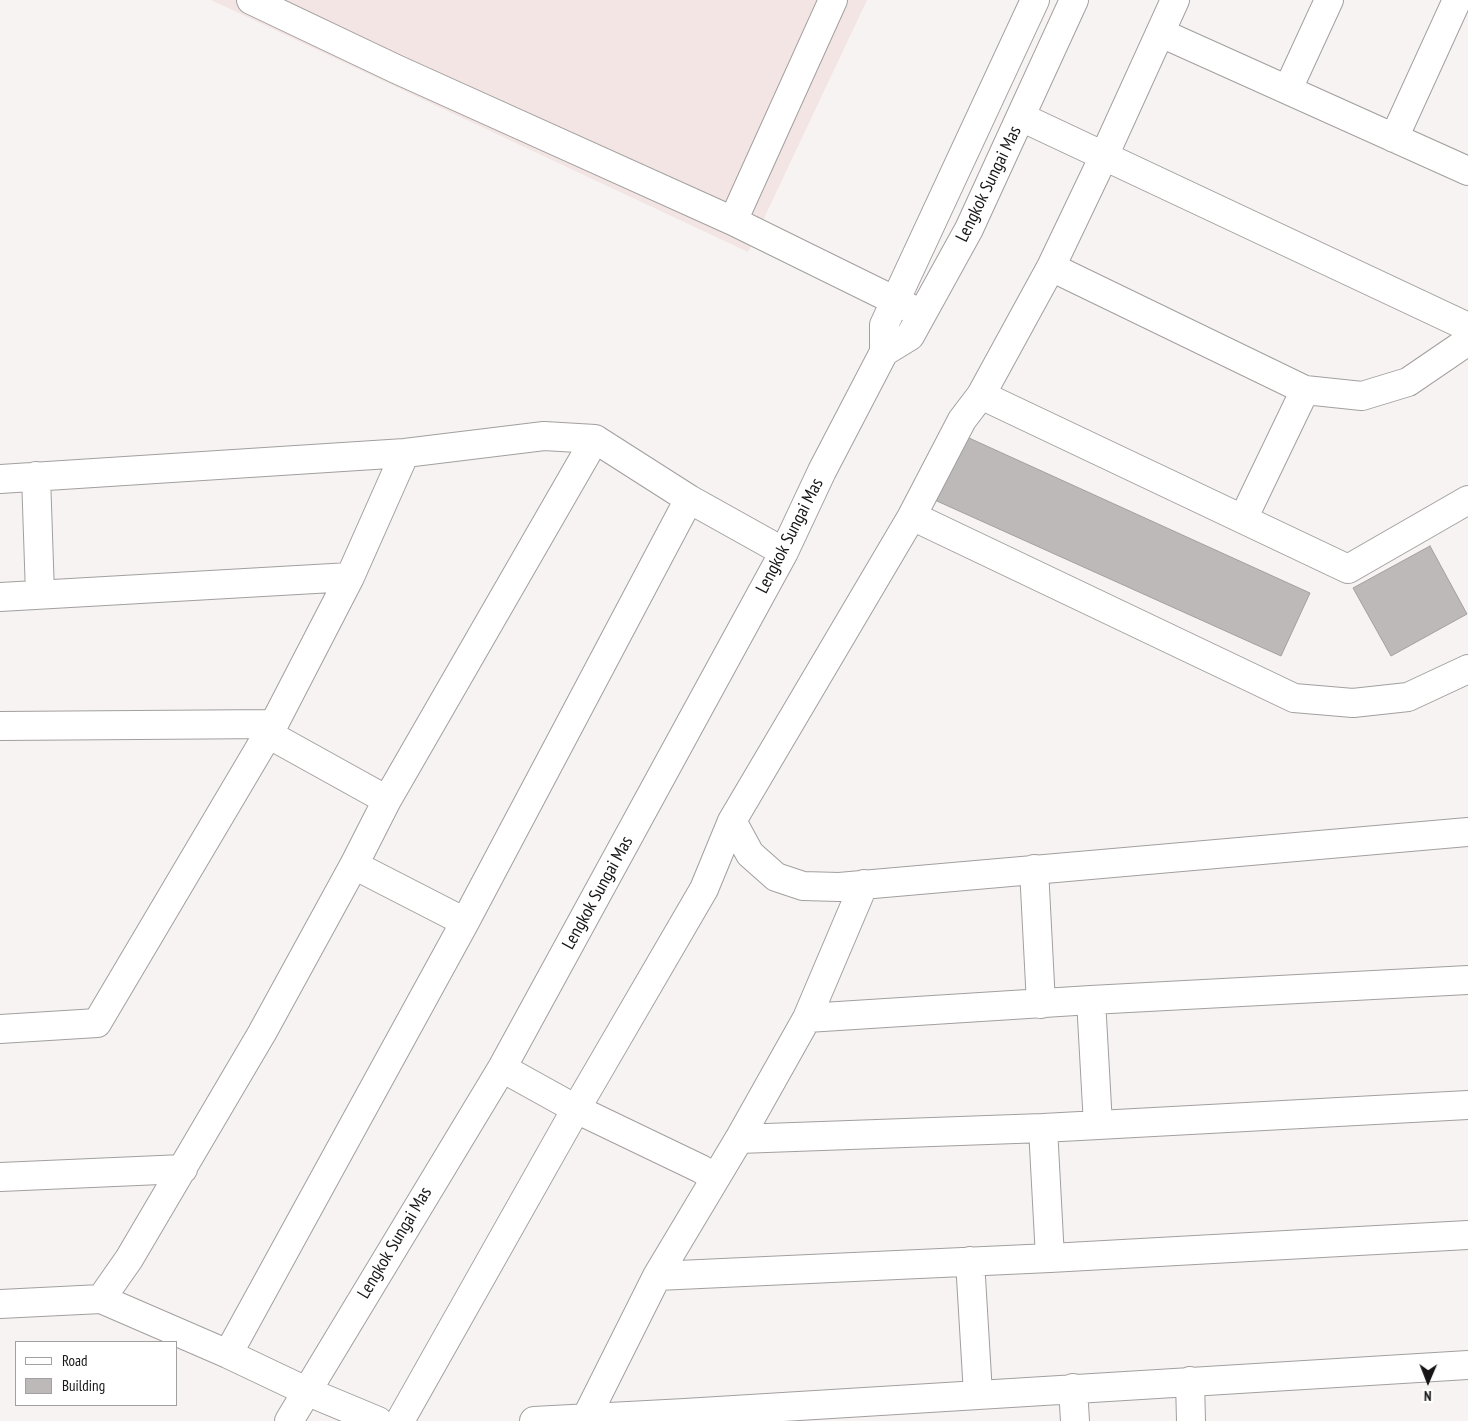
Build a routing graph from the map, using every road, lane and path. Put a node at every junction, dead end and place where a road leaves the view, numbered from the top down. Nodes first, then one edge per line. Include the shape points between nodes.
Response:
1 (251, 0) edge
2 (833, 0) edge
3 (1035, 0) edge
4 (1074, 0) edge
5 (1176, 0) edge
6 (1330, 0) edge
7 (1457, 0) edge
8 (1161, 33) junction
9 (1288, 89) junction
10 (1021, 117) junction
11 (1394, 138) junction
12 (1104, 156) junction
13 (1468, 171) edge
14 (733, 221) junction
15 (1051, 266) junction
16 (894, 302) junction
17 (922, 314) junction
18 (1468, 327) edge
19 (1468, 341) edge
20 (884, 352) junction
21 (1305, 390) junction
22 (981, 395) junction
23 (595, 439) junction
24 (405, 453) junction
25 (36, 476) junction
26 (0, 479) edge
27 (689, 499) junction
28 (1468, 500) edge
29 (912, 516) junction
30 (1244, 519) junction
31 (784, 552) junction
32 (350, 577) junction
33 (40, 594) junction
34 (0, 597) edge
35 (1468, 669) edge
36 (0, 726) edge
37 (271, 729) junction
38 (387, 800) junction
39 (732, 821) junction
40 (1468, 832) edge
41 (354, 865) junction
42 (1034, 869) junction
43 (864, 884) junction
44 (465, 922) junction
45 (1468, 980) edge
46 (1091, 1000) junction
47 (1041, 1004) junction
48 (808, 1018) junction
49 (0, 1029) edge
50 (502, 1068) junction
51 (1468, 1105) edge
52 (576, 1109) junction
53 (1098, 1124) junction
54 (1043, 1128) junction
55 (739, 1139) junction
56 (183, 1169) junction
57 (0, 1177) edge
58 (715, 1178) junction
59 (1468, 1236) edge
60 (1050, 1258) junction
61 (970, 1261) junction
62 (657, 1276) junction
63 (101, 1299) junction
64 (0, 1304) edge
65 (228, 1354) junction
66 (1468, 1365) edge
67 (1190, 1381) junction
68 (1073, 1388) junction
69 (306, 1391) junction
70 (978, 1394) junction
71 (950, 1409) edge
72 (815, 1413) edge
73 (686, 1417) edge
74 (586, 1418) junction
75 (289, 1421) edge
76 (378, 1421) edge
77 (400, 1421) edge
78 (534, 1421) edge
79 (1075, 1421) edge
80 (1192, 1421) edge

1 - 14 street
2 - 14 street
3 - 16 street, Lengkok Sungai Mas
4 - 10 street, Lengkok Sungai Mas
5 - 8 street
6 - 9 street
7 - 11 street
8 - 9 street
8 - 12 street
9 - 11 street
10 - 12 street
10 - 17 street, Lengkok Sungai Mas via 969,229
11 - 13 street
12 - 15 street
12 - 18 street
14 - 16 street
15 - 21 street
15 - 22 street
16 - 17 street
16 - 20 street, Lengkok Sungai Mas via 884,325
17 - 20 street, Lengkok Sungai Mas via 910,336
19 - 21 street via 1408,382 1362,396
20 - 31 street, Lengkok Sungai Mas
21 - 30 street
22 - 29 street via 962,420
22 - 30 street
23 - 24 street via 544,436
23 - 27 street
23 - 38 street
24 - 25 street
24 - 32 street
25 - 26 street
25 - 33 street
27 - 31 street
27 - 44 street
28 - 30 street via 1348,569
29 - 35 street via 1294,698 1353,703 1408,697
29 - 39 street
31 - 50 street, Lengkok Sungai Mas
32 - 33 street
32 - 37 street
33 - 34 street
36 - 37 street
37 - 38 street
37 - 49 street via 97,1023
38 - 41 street
39 - 43 street via 750,854 776,876 803,886
39 - 52 street via 704,889
40 - 42 street
41 - 44 street
41 - 56 street
42 - 43 street
42 - 47 street
43 - 48 street
44 - 65 street
45 - 46 street
46 - 47 street
46 - 53 street
47 - 48 street
48 - 55 street
50 - 52 street
50 - 69 street, Lengkok Sungai Mas
51 - 53 street
52 - 58 street
52 - 77 street
53 - 54 street
54 - 55 street
54 - 60 street
55 - 58 street
56 - 57 street
56 - 63 street
58 - 62 street
59 - 60 street
60 - 61 street
61 - 62 street
61 - 70 street
62 - 74 street
63 - 64 street
63 - 65 street
65 - 69 street
66 - 67 street
67 - 68 street
67 - 80 street
68 - 70 street
68 - 79 street
69 - 75 street, Lengkok Sungai Mas
69 - 76 street
70 - 71 street
71 - 72 street
72 - 73 street
73 - 74 street
74 - 78 street

